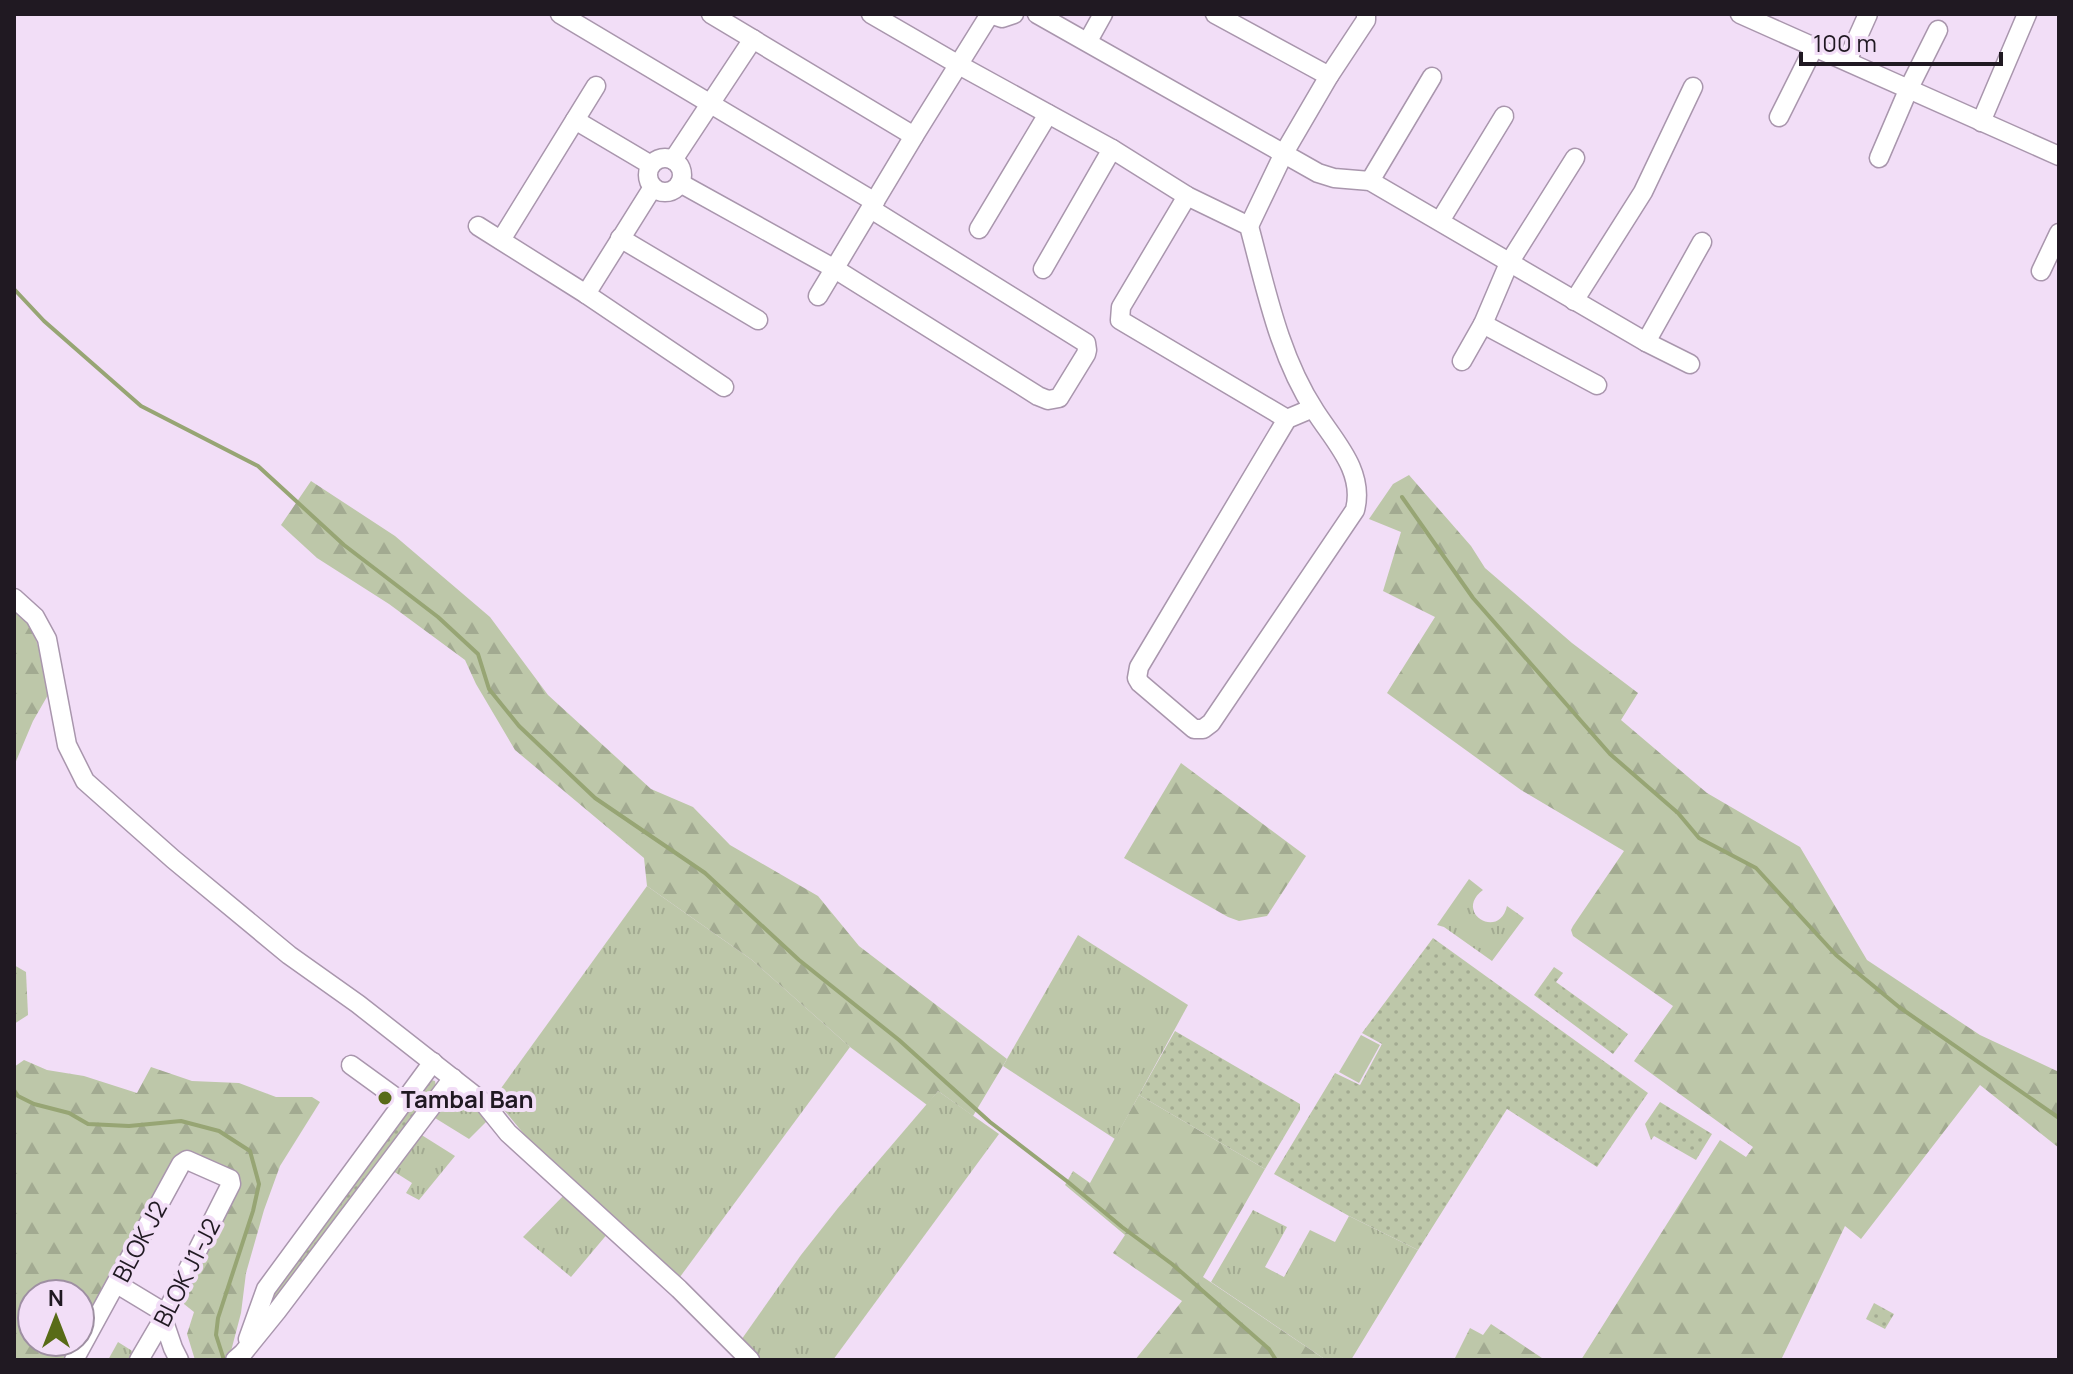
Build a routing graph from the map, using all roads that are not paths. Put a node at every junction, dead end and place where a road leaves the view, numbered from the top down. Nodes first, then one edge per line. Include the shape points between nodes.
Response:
1 (560, 14) edge
2 (711, 14) edge
3 (871, 14) edge
4 (990, 14) edge
5 (1014, 14) edge
6 (1037, 14) edge
7 (1103, 14) edge
8 (1215, 14) edge
9 (1366, 14) edge
10 (1740, 14) edge
11 (1868, 14) edge
12 (2027, 14) edge
13 (1766, 19) edge
14 (1938, 30) dead end
15 (753, 39) junction
16 (1088, 41) junction
17 (1814, 47) junction
18 (1847, 61) junction
19 (959, 65) junction
20 (1329, 76) junction
21 (1432, 77) dead end
22 (596, 86) dead end
23 (1693, 87) dead end
24 (1909, 88) junction
25 (711, 103) junction
26 (1048, 114) junction
27 (1504, 116) dead end
28 (1779, 117) dead end
29 (575, 120) junction
30 (1981, 122) junction
31 (914, 136) junction
32 (1112, 149) junction
33 (2057, 150) edge
34 (1284, 153) junction
35 (1575, 158) dead end
36 (1879, 158) dead end
37 (673, 160) junction
38 (651, 165) junction
39 (1370, 181) junction
40 (680, 183) junction
41 (653, 187) junction
42 (1187, 196) junction
43 (873, 206) junction
44 (1440, 221) junction
45 (478, 226) dead end
46 (1249, 226) junction
47 (979, 229) dead end
48 (2059, 233) edge
49 (620, 238) junction
50 (501, 240) junction
51 (1702, 242) dead end
52 (1509, 263) junction
53 (835, 269) junction
54 (1043, 269) dead end
55 (2041, 271) dead end
56 (586, 294) junction
57 (818, 296) dead end
58 (1574, 301) junction
59 (758, 320) dead end
60 (1483, 324) junction
61 (1646, 342) junction
62 (1462, 361) dead end
63 (1690, 364) dead end
64 (1597, 385) dead end
65 (724, 387) dead end
66 (1313, 408) junction
67 (1287, 419) junction
68 (14, 598) edge
69 (351, 1065) dead end
70 (443, 1070) junction
71 (402, 1102) junction
72 (181, 1164) joint
73 (117, 1284) junction
74 (163, 1319) junction
75 (239, 1356) edge
76 (74, 1360) edge
77 (139, 1360) edge
78 (179, 1360) edge
79 (750, 1360) edge

1 - 25 street
2 - 15 street
3 - 19 street
4 - 5 street
4 - 19 street
6 - 16 street
7 - 16 street
8 - 20 street
9 - 20 street
10 - 13 street
11 - 18 street
12 - 30 street
13 - 17 street
14 - 24 street
15 - 25 street
15 - 31 street
16 - 34 street
17 - 18 street
17 - 28 street
18 - 24 street
19 - 26 street
19 - 31 street
20 - 34 street
21 - 39 street
22 - 29 street
23 - 58 street via 1643,192
24 - 30 street
24 - 36 street
25 - 37 street
25 - 43 street
26 - 32 street
26 - 47 street
27 - 44 street
29 - 38 street
29 - 50 street
30 - 33 street
31 - 43 street
32 - 42 street
32 - 54 street
34 - 39 street via 1318,173
34 - 46 street
35 - 52 street
37 - 38 street
37 - 40 street via 682,173
38 - 41 street
39 - 44 street
40 - 41 street via 668,191
40 - 53 street
41 - 49 street
42 - 46 street
42 - 67 street via 1121,307 1120,320
43 - 53 street
43 - 53 street via 1082,340 1086,354 1059,398 1048,400
44 - 52 street
45 - 50 street
46 - 66 street via 1283,345
48 - 55 street
49 - 56 street
49 - 59 street
50 - 56 street
51 - 61 street
52 - 58 street
52 - 60 street
53 - 57 street
56 - 65 street
58 - 61 street
60 - 62 street
60 - 64 street
61 - 63 street
66 - 67 street
66 - 67 street via 1355,476 1355,510 1211,723 1194,729 1140,683 1139,667
68 - 70 street via 35,617 47,639 67,745 85,781 289,955
69 - 71 street
70 - 71 street
70 - 75 street
70 - 79 street via 483,1102 508,1133
71 - 75 street via 266,1289
72 - 73 street, BLOK J2
72 - 74 street, BLOK J1-J2 via 187,1160 231,1184
73 - 74 street via 160,1310
73 - 76 street, BLOK J2
74 - 77 street, BLOK J1-J2
74 - 78 street

